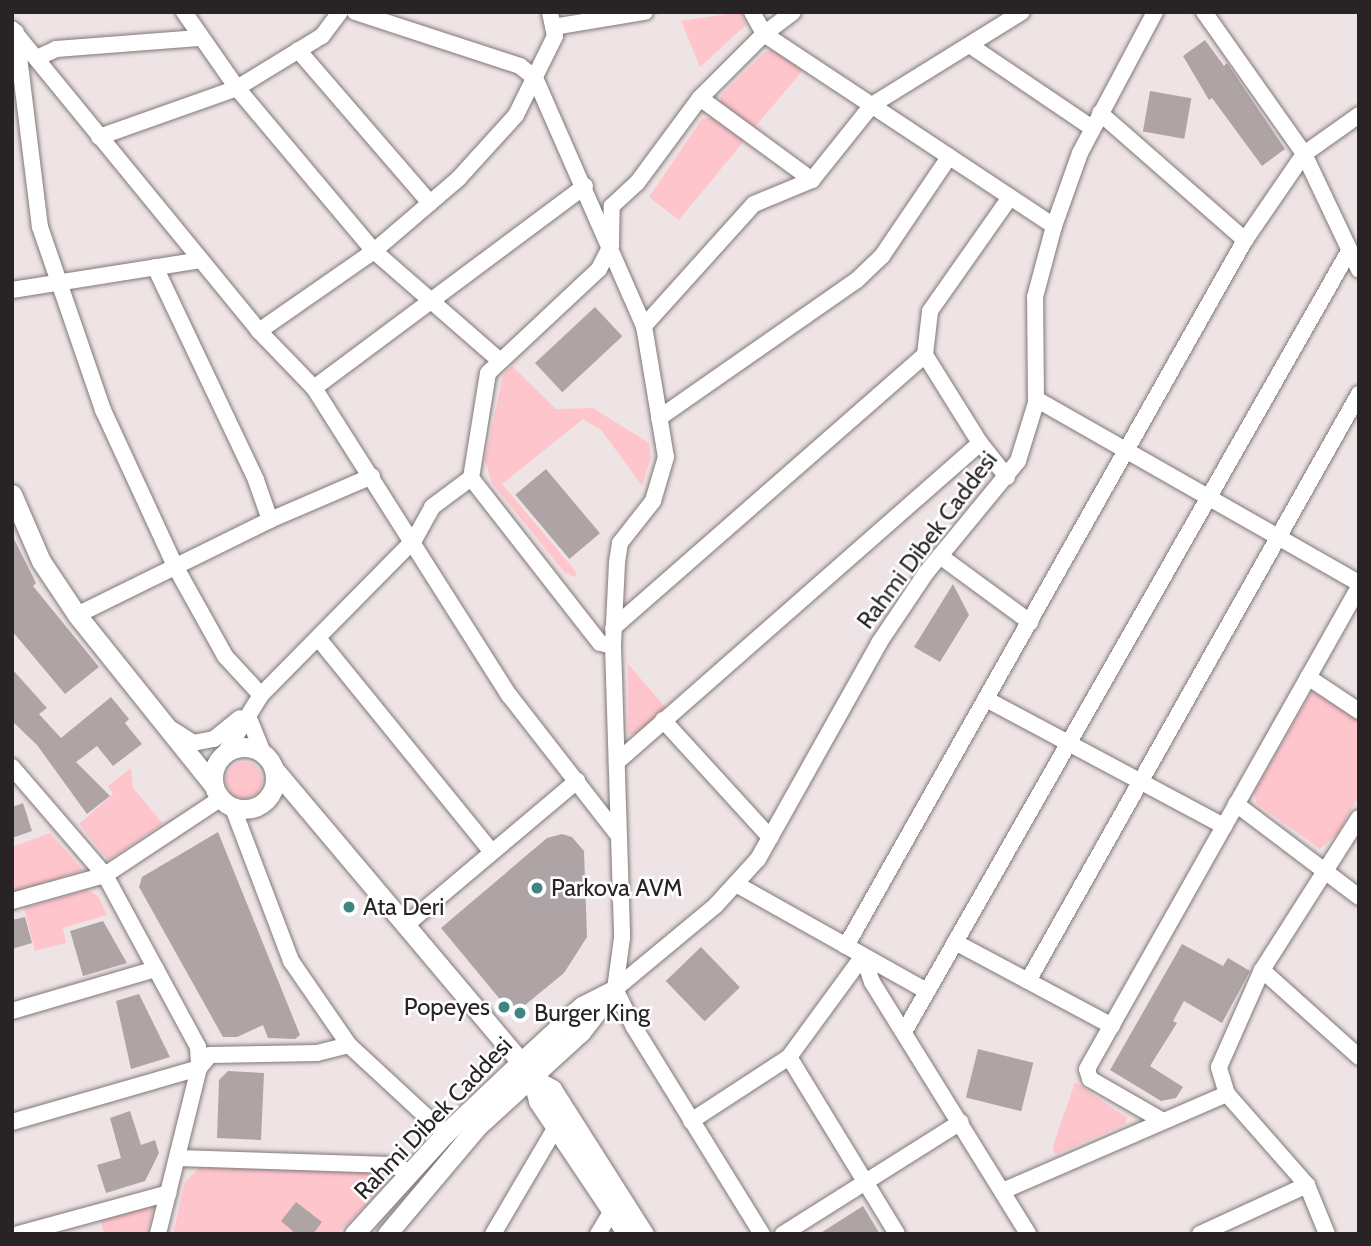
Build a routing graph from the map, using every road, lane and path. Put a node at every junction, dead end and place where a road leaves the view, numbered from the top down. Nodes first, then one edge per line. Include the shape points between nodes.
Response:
1 (184, 12) edge
2 (340, 12) edge
3 (355, 12) edge
4 (645, 12) edge
5 (752, 12) edge
6 (793, 12) edge
7 (1022, 12) edge
8 (1205, 12) edge
9 (1148, 15) edge
10 (552, 20) edge
11 (14, 31) edge
12 (764, 34) junction
13 (199, 38) junction
14 (971, 46) junction
15 (298, 50) junction
16 (39, 57) junction
17 (535, 78) junction
18 (237, 88) junction
19 (700, 98) junction
20 (872, 105) junction
21 (1100, 113) junction
22 (1359, 116) edge
23 (1092, 128) junction
24 (99, 137) junction
25 (1304, 154) junction
26 (949, 157) junction
27 (812, 180) junction
28 (585, 186) junction
29 (1010, 197) junction
30 (430, 203) junction
31 (1054, 226) junction
32 (1245, 240) junction
33 (611, 245) junction
34 (374, 251) junction
35 (1348, 253) junction
36 (201, 260) junction
37 (155, 267) junction
38 (1359, 270) edge
39 (58, 283) junction
40 (12, 290) edge
41 (431, 301) junction
42 (644, 327) junction
43 (259, 331) junction
44 (925, 355) junction
45 (500, 361) junction
46 (314, 388) junction
47 (1359, 394) edge
48 (1036, 399) junction
49 (659, 418) junction
50 (980, 443) junction
51 (1127, 451) junction
52 (372, 476) junction
53 (1007, 477) junction
54 (471, 478) junction
55 (12, 494) edge
56 (1209, 497) junction
57 (270, 520) junction
58 (1278, 537) junction
59 (414, 540) junction
60 (940, 556) junction
61 (175, 566) junction
62 (1359, 585) edge
63 (77, 615) junction
64 (1030, 622) junction
65 (613, 628) junction
66 (318, 638) junction
67 (613, 646) junction
68 (1308, 677) junction
69 (261, 695) junction
70 (986, 699) junction
71 (1359, 711) edge
72 (249, 712) junction
73 (663, 720) junction
74 (163, 724) junction
75 (176, 740) junction
76 (1069, 742) junction
77 (221, 757) junction
78 (269, 761) junction
79 (617, 762) junction
80 (15, 775) edge
81 (1141, 781) junction
82 (577, 782) junction
83 (222, 797) junction
84 (269, 798) junction
85 (304, 804) junction
86 (1236, 804) junction
87 (1359, 818) edge
88 (1224, 826) junction
89 (618, 835) junction
90 (770, 837) junction
91 (492, 852) junction
92 (1326, 872) junction
93 (105, 875) junction
94 (736, 884) junction
95 (1359, 897) edge
96 (12, 901) edge
97 (406, 925) junction
98 (955, 942) junction
99 (846, 946) junction
100 (863, 956) junction
101 (156, 969) junction
102 (1262, 970) junction
103 (1028, 981) junction
104 (615, 989) junction
105 (927, 991) junction
106 (12, 1011) edge
107 (1112, 1026) junction
108 (904, 1032) junction
109 (349, 1045) junction
110 (789, 1057) junction
111 (1359, 1057) edge
112 (521, 1062) junction
113 (198, 1068) junction
114 (532, 1078) junction
115 (1227, 1094) junction
116 (691, 1121) junction
117 (1163, 1121) junction
118 (12, 1122) edge
119 (961, 1122) junction
120 (556, 1127) junction
121 (444, 1134) junction
122 (178, 1158) junction
123 (411, 1172) junction
124 (868, 1183) junction
125 (1307, 1185) junction
126 (1004, 1190) junction
127 (169, 1193) junction
128 (613, 1209) junction
129 (18, 1234) edge
130 (158, 1234) edge
131 (354, 1234) edge
132 (387, 1234) edge
133 (492, 1234) edge
134 (598, 1234) edge
135 (627, 1234) edge
136 (644, 1234) edge
137 (762, 1234) edge
138 (783, 1234) edge
139 (897, 1234) edge
140 (1028, 1234) edge
141 (1200, 1234) edge
142 (1327, 1234) edge

1 - 13 street
2 - 15 street via 321,36
3 - 17 street via 520,66
4 - 10 street
5 - 12 street
6 - 12 street
7 - 14 street
8 - 25 street
9 - 21 street, Rahmi Dibek Caddesi
10 - 17 street via 555,36
11 - 16 street
11 - 39 street via 40,227
12 - 19 street
12 - 20 street
13 - 16 street via 56,49
13 - 18 street
14 - 20 street
14 - 23 street
15 - 18 street
15 - 30 street
16 - 24 street
17 - 28 street
17 - 30 street via 516,115
18 - 24 street
18 - 34 street
19 - 27 street
19 - 33 street via 637,183 612,206
20 - 26 street
20 - 27 street
21 - 23 street, Rahmi Dibek Caddesi
21 - 32 street
22 - 25 street
23 - 31 street, Rahmi Dibek Caddesi
24 - 36 street
25 - 32 street
25 - 35 street
26 - 29 street
26 - 49 street via 882,256 857,280
27 - 42 street via 754,204
28 - 33 street
28 - 41 street
29 - 31 street
29 - 44 street via 930,311
30 - 34 street
31 - 48 street, Rahmi Dibek Caddesi via 1035,296
32 - 51 street
33 - 42 street
33 - 45 street via 599,269
34 - 41 street
34 - 43 street
35 - 38 street
35 - 56 street
36 - 37 street
36 - 43 street
37 - 39 street
37 - 57 street via 256,480
39 - 40 street
39 - 61 street via 103,410
41 - 45 street
41 - 46 street
42 - 49 street
43 - 46 street
44 - 50 street
44 - 65 street
45 - 54 street via 488,373
46 - 52 street
47 - 58 street
48 - 51 street
48 - 53 street, Rahmi Dibek Caddesi via 1025,447
49 - 65 street via 666,457 653,501 620,543
50 - 53 street
50 - 73 street
51 - 56 street
51 - 64 street
52 - 57 street
52 - 59 street
53 - 60 street, Rahmi Dibek Caddesi
54 - 59 street via 432,507
54 - 67 street via 600,643
55 - 63 main road via 41,561
56 - 58 street
56 - 76 street
57 - 61 street
58 - 62 street
58 - 81 street
59 - 66 street
59 - 82 street via 509,695
60 - 64 street
60 - 90 street, Rahmi Dibek Caddesi via 852,687
61 - 63 street
61 - 69 street via 225,656
62 - 68 street
63 - 74 main road
64 - 70 street
65 - 67 street
66 - 69 street
66 - 91 street
67 - 79 street
68 - 71 street
68 - 86 street
69 - 72 street
70 - 76 street
70 - 99 street
72 - 74 street via 214,739 193,743
72 - 77 street
72 - 78 street
73 - 79 street
73 - 90 street
74 - 75 main road
75 - 77 main road
75 - 83 main road
76 - 81 street
76 - 98 street
77 - 78 main road via 244,747
77 - 83 main road
78 - 84 main road
78 - 85 main road
79 - 89 street
80 - 93 street
81 - 88 street
81 - 103 street
82 - 89 street
82 - 91 street
83 - 84 main road via 253,809
83 - 93 street
83 - 109 street via 291,961
84 - 85 main road
85 - 97 main road
86 - 88 street
86 - 92 street
87 - 92 street
88 - 107 street
89 - 104 street via 622,938
90 - 94 street, Rahmi Dibek Caddesi
91 - 97 street
92 - 95 street
92 - 102 street
93 - 96 street
93 - 101 street
94 - 99 street
94 - 104 street, Rahmi Dibek Caddesi
97 - 112 main road
98 - 103 street
98 - 105 street
99 - 100 street
100 - 105 street
100 - 108 street via 872,982
100 - 110 street
101 - 106 street
101 - 113 street via 198,1047
102 - 111 street
102 - 115 street via 1219,1067
103 - 107 street
104 - 112 main road, Rahmi Dibek Caddesi via 582,1006
104 - 114 main road, Rahmi Dibek Caddesi via 594,1018
104 - 116 street
105 - 108 street
107 - 117 street via 1087,1069 1090,1079
108 - 119 street
109 - 113 street via 317,1053 210,1055
109 - 121 street
110 - 116 street
110 - 124 street
112 - 114 main road
112 - 121 main road, Rahmi Dibek Caddesi
113 - 118 street
113 - 122 street
114 - 120 main road via 538,1101
114 - 132 main road, Rahmi Dibek Caddesi via 478,1126
114 - 136 main road via 552,1089
115 - 117 street
115 - 125 street
116 - 137 street
117 - 126 street
119 - 124 street
119 - 126 street
120 - 128 main road
120 - 133 street
121 - 123 main road, Rahmi Dibek Caddesi
122 - 123 street via 391,1165
122 - 127 street
123 - 131 main road, Rahmi Dibek Caddesi
124 - 138 street
124 - 139 street
125 - 141 street
125 - 142 street
126 - 140 street
127 - 129 street
127 - 130 street
128 - 134 street
128 - 135 main road

